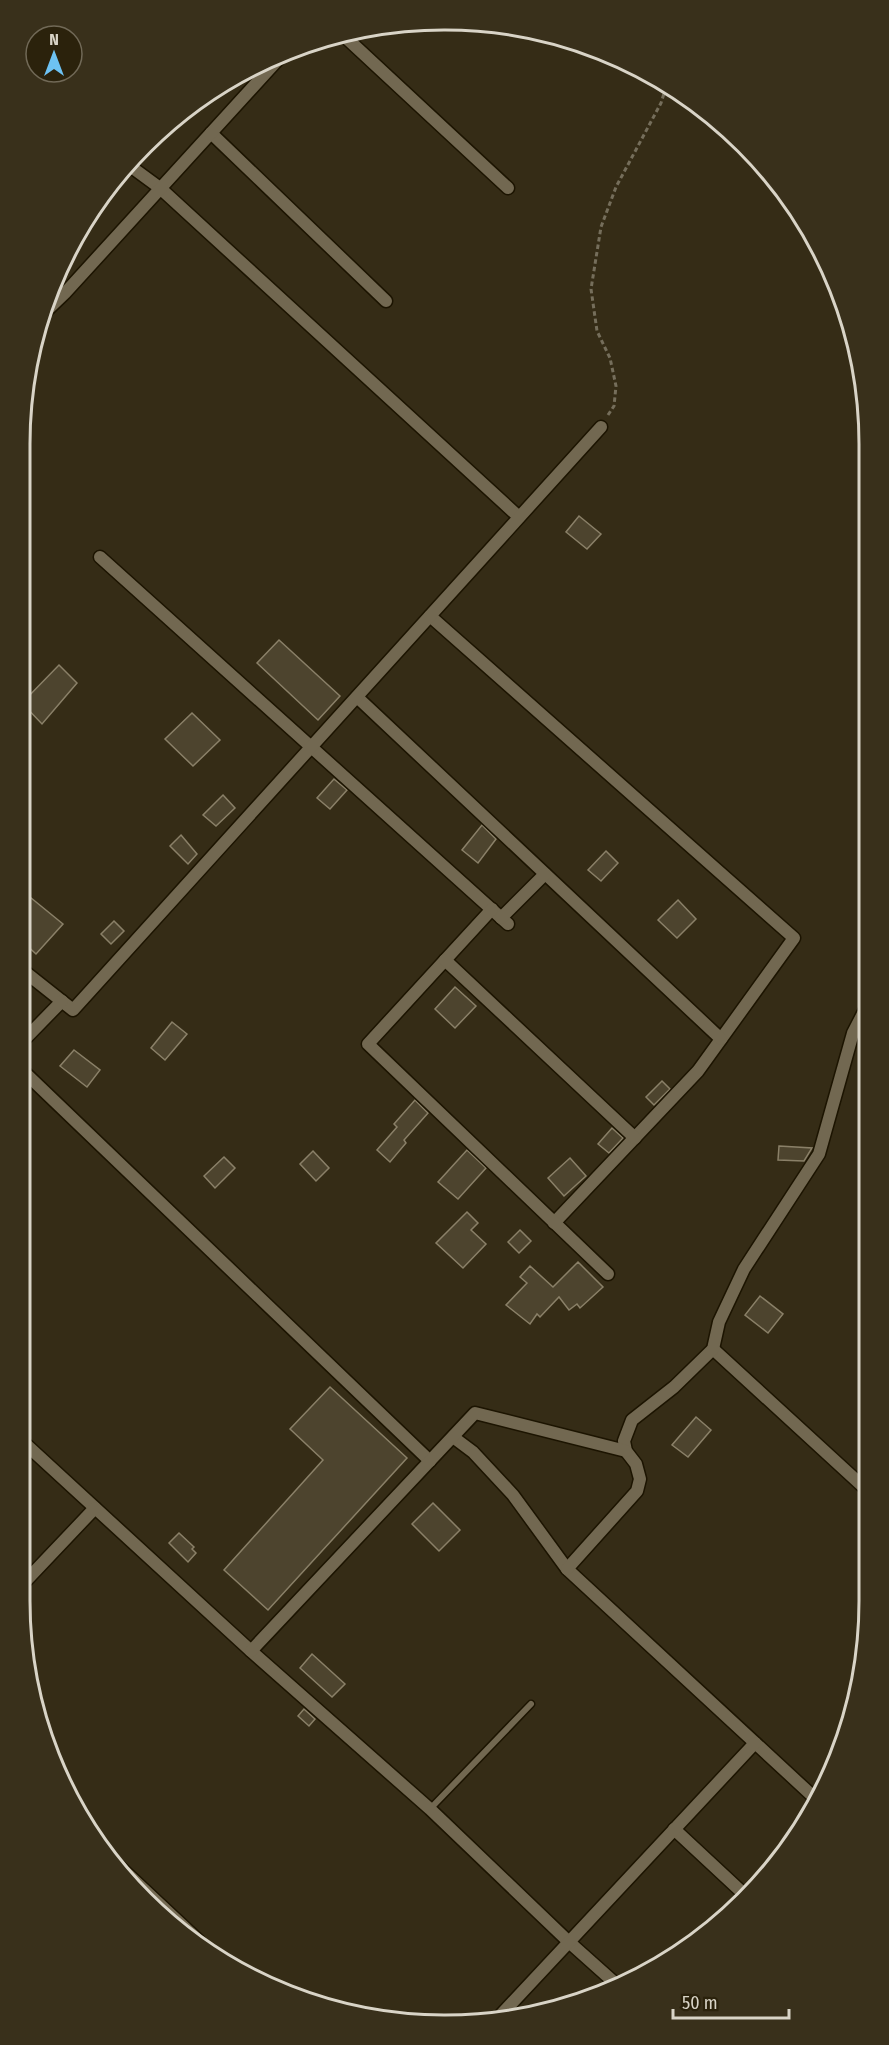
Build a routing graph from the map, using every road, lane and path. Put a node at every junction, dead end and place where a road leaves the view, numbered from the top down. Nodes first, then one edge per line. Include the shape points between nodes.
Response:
1 (350, 41) edge
2 (269, 70) edge
3 (664, 93) edge
4 (211, 133) junction
5 (135, 169) edge
6 (160, 188) junction
7 (508, 188) dead end
8 (386, 301) dead end
9 (56, 302) edge
10 (601, 427) joint
11 (519, 517) junction
12 (100, 557) dead end
13 (430, 616) junction
14 (357, 697) junction
15 (311, 747) junction
16 (545, 874) junction
17 (500, 917) junction
18 (445, 960) junction
19 (30, 976) edge
20 (62, 1001) junction
21 (859, 1021) edge
22 (30, 1034) edge
23 (721, 1039) junction
24 (30, 1078) edge
25 (635, 1138) junction
26 (554, 1223) junction
27 (608, 1274) dead end
28 (713, 1349) junction
29 (453, 1437) junction
30 (30, 1448) edge
31 (626, 1451) junction
32 (430, 1461) junction
33 (859, 1483) edge
34 (95, 1508) junction
35 (567, 1569) junction
36 (30, 1576) edge
37 (251, 1651) junction
38 (531, 1704) dead end
39 (754, 1743) junction
40 (810, 1794) edge
41 (430, 1809) junction
42 (674, 1829) junction
43 (741, 1891) edge
44 (569, 1942) junction
45 (611, 1979) edge
46 (505, 2010) edge

1 - 7 street
2 - 4 street
3 - 10 path via 616,187 601,227 591,289 597,331 610,358 616,386 614,406
4 - 6 street
4 - 8 street
5 - 6 street
6 - 9 street
6 - 11 street
10 - 11 street
11 - 13 street
12 - 15 street
13 - 14 street
13 - 23 street via 794,938
14 - 15 street
14 - 16 street
15 - 17 street
15 - 20 street via 73,1010
16 - 17 street
16 - 23 street
17 - 18 street
18 - 25 street
18 - 26 street via 368,1044
19 - 20 street
20 - 22 street
21 - 28 street via 819,1154 744,1269 719,1322
23 - 25 street via 698,1071
24 - 32 street
25 - 26 street
26 - 27 street
28 - 31 street via 632,1420 624,1441
28 - 33 street
29 - 31 street via 475,1413
29 - 32 street
29 - 35 street via 473,1452 513,1495
30 - 34 street
31 - 35 street via 636,1464 640,1479 637,1491
32 - 37 street
34 - 36 street
34 - 37 street
35 - 39 street
37 - 41 street
38 - 41 lane
39 - 40 street
39 - 42 street
41 - 44 street
42 - 43 street
42 - 44 street
44 - 45 street
44 - 46 street

